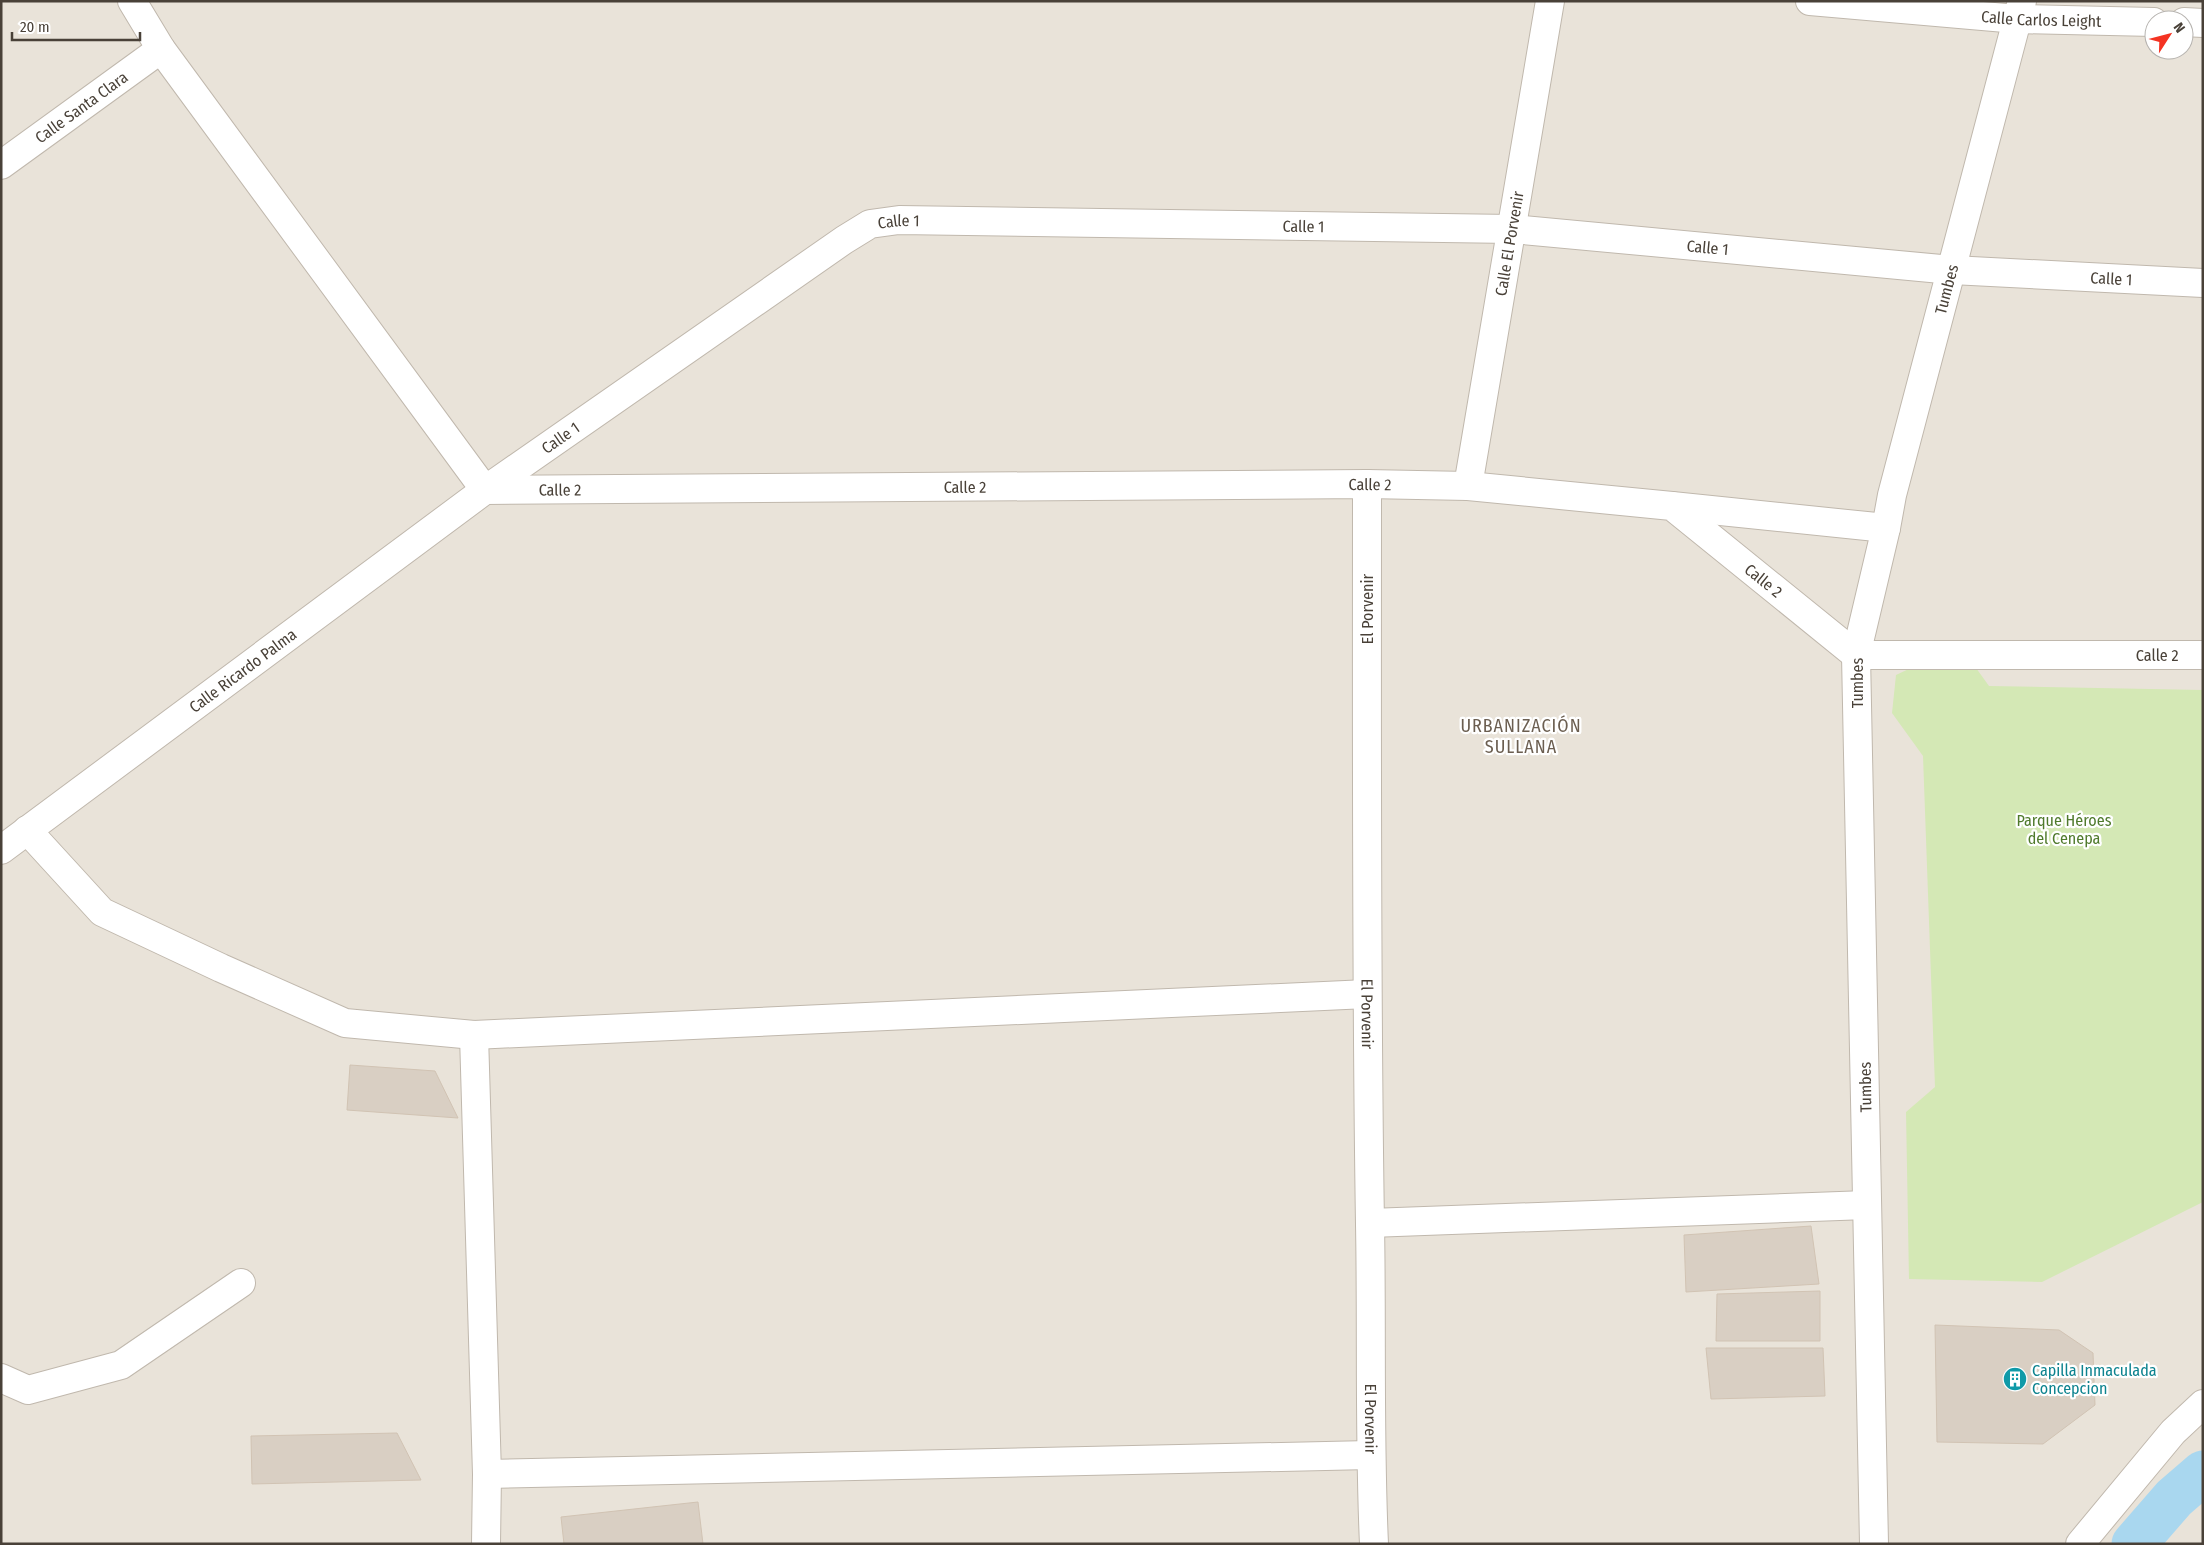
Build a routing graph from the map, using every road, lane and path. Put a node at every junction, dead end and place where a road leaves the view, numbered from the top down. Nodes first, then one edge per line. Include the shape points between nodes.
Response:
1 (132, 1) edge
2 (1550, 1) edge
3 (1810, 1) edge
4 (2020, 10) edge
5 (2144, 21) edge
6 (161, 49) junction
7 (1, 165) edge
8 (1512, 229) junction
9 (1952, 270) junction
10 (2203, 283) edge
11 (1367, 484) junction
12 (1468, 486) junction
13 (485, 490) junction
14 (1672, 506) junction
15 (1886, 528) junction
16 (1856, 655) junction
17 (2203, 655) edge
18 (26, 830) junction
19 (1, 850) edge
20 (1367, 994) junction
21 (474, 1035) junction
22 (1867, 1205) junction
23 (1370, 1223) junction
24 (241, 1283) dead end
25 (1, 1378) edge
26 (2203, 1404) edge
27 (1370, 1455) junction
28 (487, 1474) junction
29 (486, 1544) edge
30 (1374, 1544) edge
31 (1874, 1544) edge
32 (2080, 1544) edge

1 - 6 street
2 - 8 street, Calle El Porvenir
3 - 4 street, Calle Carlos Leight
4 - 5 street, Calle Carlos Leight
4 - 9 street, Tumbes
6 - 7 street, Calle Santa Clara
6 - 13 street
8 - 9 street, Calle 1
8 - 12 street, Calle El Porvenir
8 - 13 street, Calle 1 via 898,220 870,224
9 - 10 street, Calle 1
9 - 15 street, Tumbes
11 - 12 street, Calle 2
11 - 13 street, Calle 2
11 - 20 street, El Porvenir
12 - 14 street, Calle 2
13 - 18 street, Calle Ricardo Palma
14 - 15 street
14 - 16 street, Calle 2
15 - 16 street, Tumbes
16 - 17 street, Calle 2
16 - 22 street, Tumbes
18 - 19 street, Calle Ricardo Palma
18 - 21 street via 102,912 220,968 345,1023
20 - 21 street
20 - 23 street, El Porvenir
21 - 28 street
22 - 23 street
22 - 31 street, Tumbes
23 - 27 street, El Porvenir
24 - 25 street via 121,1366 28,1390
26 - 32 street via 2173,1432
27 - 28 street
27 - 30 street, El Porvenir
28 - 29 street

